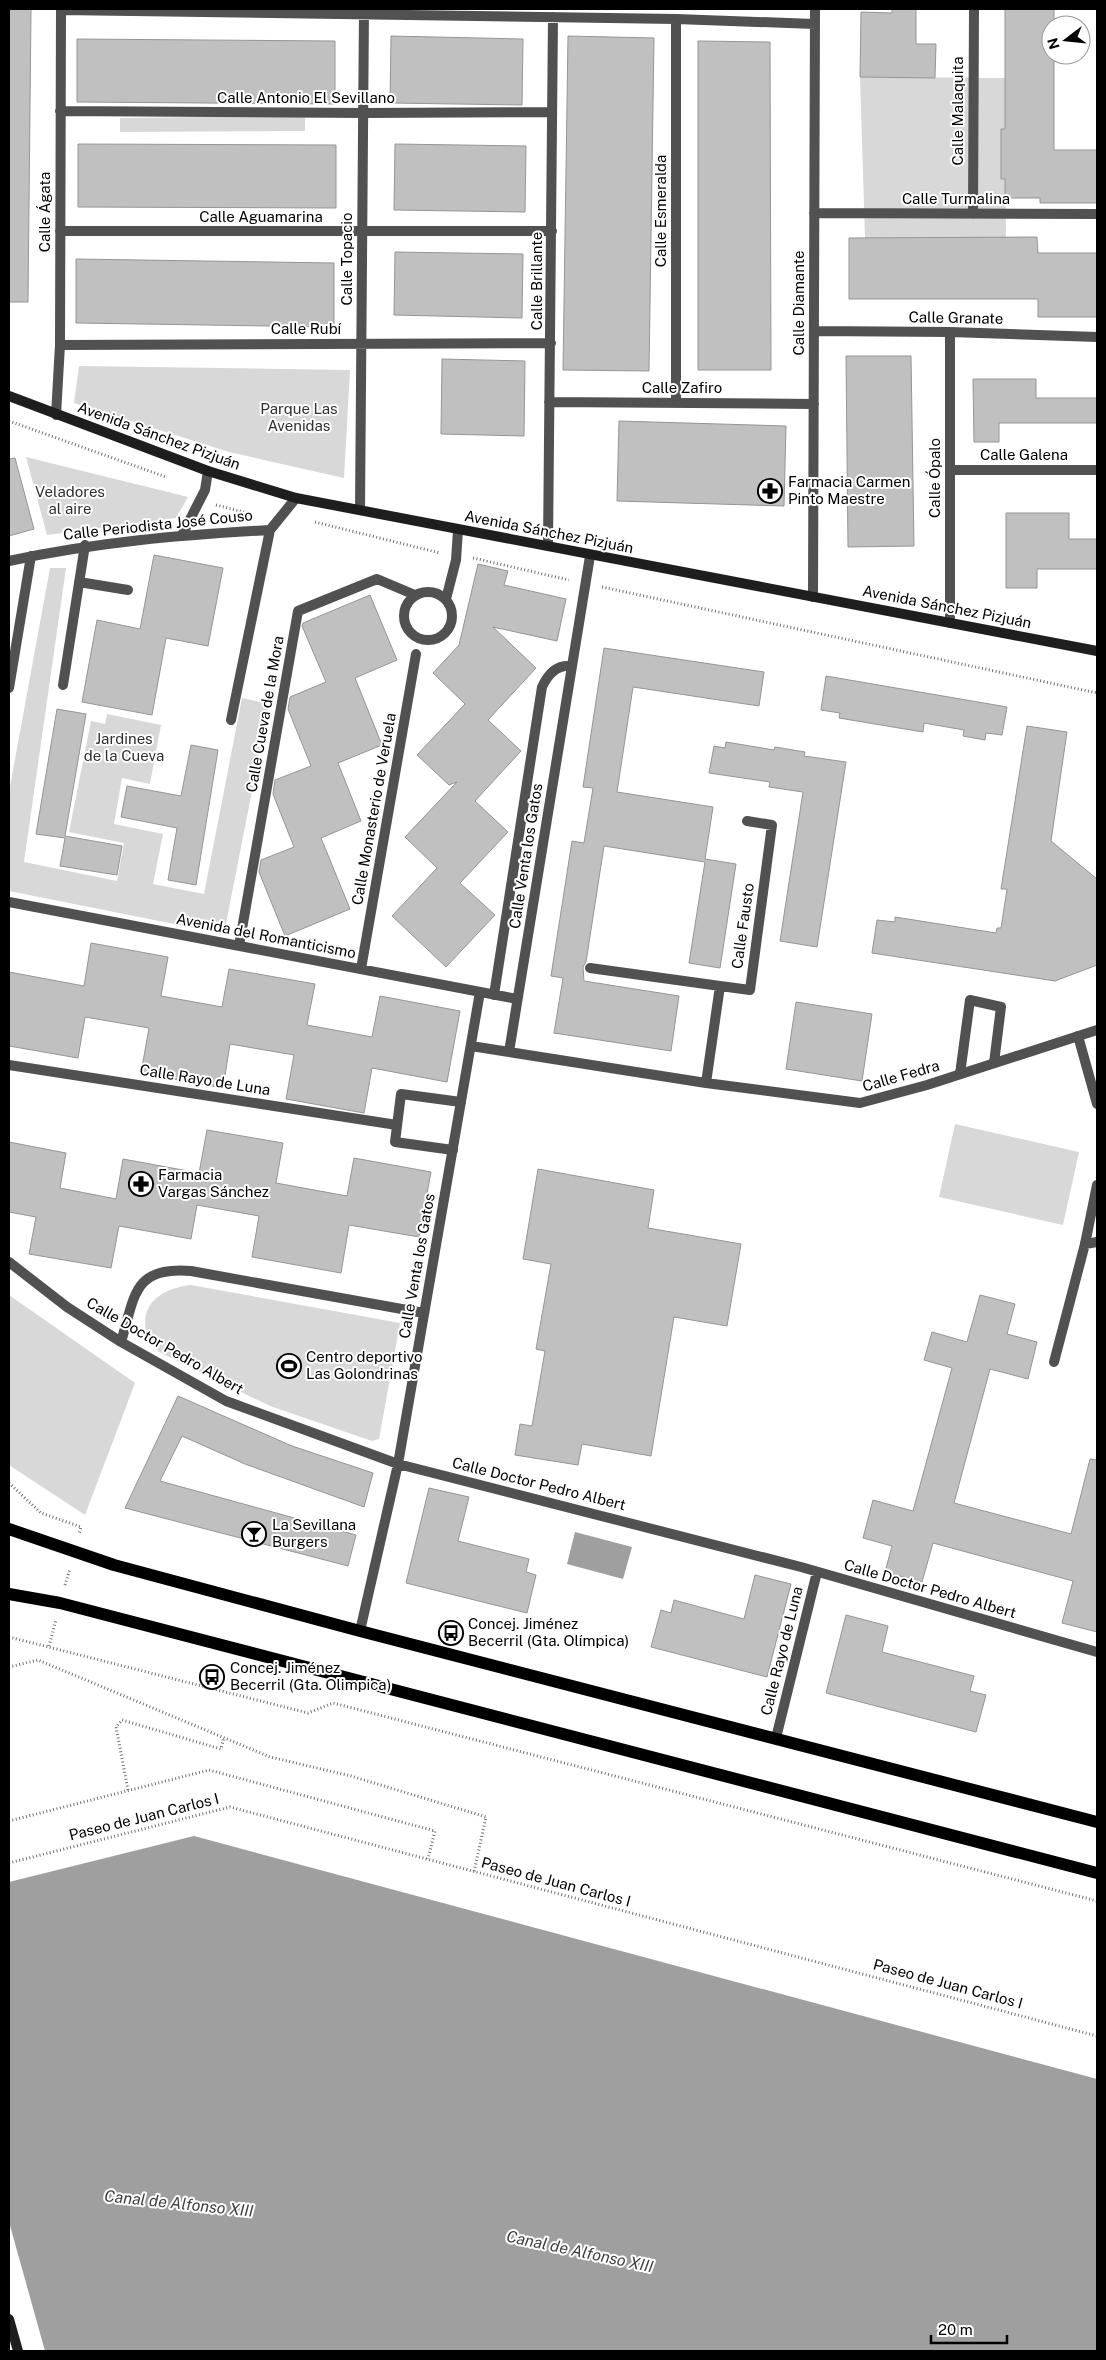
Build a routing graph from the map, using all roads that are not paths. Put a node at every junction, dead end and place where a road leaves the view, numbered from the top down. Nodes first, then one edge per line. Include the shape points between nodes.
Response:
1 (61, 9) edge
2 (815, 9) edge
3 (974, 9) edge
4 (364, 12) edge
5 (553, 17) junction
6 (676, 19) junction
7 (815, 24) junction
8 (60, 111) junction
9 (552, 112) junction
10 (363, 113) junction
11 (814, 213) junction
12 (973, 214) junction
13 (1097, 214) edge
14 (60, 231) junction
15 (552, 231) junction
16 (362, 232) junction
17 (814, 331) junction
18 (950, 332) junction
19 (1097, 337) edge
20 (551, 342) junction
21 (362, 344) junction
22 (60, 345) junction
23 (9, 396) edge
24 (549, 402) junction
25 (676, 403) junction
26 (814, 404) junction
27 (56, 414) junction
28 (950, 470) junction
29 (1097, 470) edge
30 (208, 471) junction
31 (296, 498) junction
32 (360, 510) junction
33 (270, 530) junction
34 (458, 530) junction
35 (182, 535) junction
36 (85, 546) junction
37 (548, 546) junction
38 (31, 556) junction
39 (590, 556) junction
40 (9, 560) edge
41 (79, 582) junction
42 (128, 590) dead end
43 (415, 595) junction
44 (813, 597) junction
45 (446, 599) junction
46 (950, 623) junction
47 (1097, 651) edge
48 (416, 654) dead end
49 (572, 666) junction
50 (63, 685) dead end
51 (9, 688) edge
52 (231, 720) dead end
53 (747, 821) dead end
54 (9, 902) edge
55 (239, 946) junction
56 (590, 968) dead end
57 (361, 969) junction
58 (720, 986) junction
59 (480, 992) junction
60 (494, 995) junction
61 (517, 999) junction
62 (1097, 1030) edge
63 (1078, 1036) junction
64 (471, 1046) junction
65 (509, 1052) junction
66 (994, 1063) junction
67 (9, 1065) edge
68 (960, 1074) junction
69 (706, 1083) junction
70 (461, 1102) junction
71 (1097, 1104) edge
72 (397, 1125) junction
73 (453, 1150) junction
74 (1097, 1186) edge
75 (1097, 1242) edge
76 (1085, 1244) junction
77 (9, 1262) edge
78 (424, 1313) junction
79 (121, 1342) junction
80 (1054, 1362) dead end
81 (398, 1464) junction
82 (9, 1528) edge
83 (817, 1572) junction
84 (9, 1594) edge
85 (360, 1631) junction
86 (1097, 1652) edge
87 (776, 1738) junction
88 (1097, 1822) edge
89 (1097, 1873) edge
90 (9, 2319) edge
91 (18, 2351) edge

1 - 4 street
1 - 8 street, Calle Ágata
2 - 7 street, Calle Diamante
3 - 12 street, Calle Malaquita
4 - 5 street
4 - 10 street, Calle Topacio
5 - 6 street
5 - 9 street, Calle Brillante
6 - 7 street
6 - 25 street, Calle Esmeralda
7 - 11 street, Calle Diamante
8 - 10 street, Calle Antonio El Sevillano
8 - 14 street, Calle Ágata
9 - 10 street, Calle Antonio El Sevillano
9 - 15 street, Calle Brillante
10 - 16 street, Calle Topacio
11 - 12 street, Calle Turmalina
11 - 17 street, Calle Diamante
12 - 13 street, Calle Turmalina
14 - 16 street, Calle Aguamarina
14 - 22 street, Calle Ágata
15 - 16 street, Calle Aguamarina
15 - 20 street, Calle Brillante
16 - 21 street, Calle Topacio
17 - 18 street, Calle Granate
17 - 26 street, Calle Diamante
18 - 19 street, Calle Granate
18 - 28 street, Calle Ópalo
20 - 21 street, Calle Rubí
20 - 24 street, Calle Brillante
21 - 22 street, Calle Rubí
21 - 32 street, Calle Topacio
22 - 27 street, Calle Ágata
23 - 27 street, Avenida Sánchez Pizjuán
24 - 25 street, Calle Zafiro
24 - 37 street, Calle Brillante
25 - 26 street, Calle Zafiro
26 - 44 street, Calle Diamante
27 - 30 street, Avenida Sánchez Pizjuán
28 - 29 street, Calle Galena
28 - 46 street, Calle Ópalo
30 - 31 street, Avenida Sánchez Pizjuán
30 - 35 street via 205,490
31 - 32 street, Avenida Sánchez Pizjuán
31 - 33 street, Calle Periodista José Couso
32 - 34 street, Avenida Sánchez Pizjuán
33 - 35 street, Calle Periodista José Couso
33 - 52 street, Calle Cueva de la Mora
34 - 37 street, Avenida Sánchez Pizjuán
34 - 45 street via 456,560
35 - 36 street, Calle Periodista José Couso
36 - 38 street, Calle Periodista José Couso
36 - 41 street
37 - 39 street, Avenida Sánchez Pizjuán
38 - 40 street, Calle Periodista José Couso
38 - 51 street
39 - 44 street, Avenida Sánchez Pizjuán
39 - 49 street, Calle Venta los Gatos
41 - 42 street
41 - 50 street
43 - 45 street via 431,591
43 - 45 street via 405,606 404,622 412,634 427,640 443,636 448,630 453,614
43 - 55 street, Calle Cueva de la Mora via 377,579 298,611
44 - 46 street, Avenida Sánchez Pizjuán
46 - 47 street, Avenida Sánchez Pizjuán
48 - 57 street, Calle Monasterio de Veruela
49 - 60 street, Calle Venta los Gatos via 565,665 553,671 542,687
49 - 61 street, Calle Venta los Gatos
53 - 58 street, Calle Fausto via 772,825 750,990
54 - 55 street, Avenida del Romanticismo
55 - 57 street, Avenida del Romanticismo
56 - 58 street
57 - 59 street, Avenida del Romanticismo
58 - 69 street, Calle Fausto
59 - 60 street, Avenida del Romanticismo
59 - 64 street, Calle Venta los Gatos
60 - 61 street, Avenida del Romanticismo
61 - 65 street, Calle Venta los Gatos
62 - 63 street, Calle Fedra
63 - 66 street, Calle Fedra
63 - 71 street
64 - 65 street
64 - 70 street, Calle Venta los Gatos
65 - 69 street
66 - 68 street, Calle Fedra
66 - 68 street via 1001,1007 970,1000
67 - 72 street, Calle Rayo de Luna
68 - 69 street, Calle Fedra via 860,1103
70 - 72 street via 401,1094
70 - 73 street, Calle Venta los Gatos
72 - 73 street via 395,1142
73 - 78 street, Calle Venta los Gatos
74 - 76 street
75 - 76 street
76 - 80 street
77 - 79 street, Calle Doctor Pedro Albert via 67,1307
78 - 79 street via 170,1269 148,1277 140,1285
78 - 81 street, Calle Venta los Gatos
79 - 81 street, Calle Doctor Pedro Albert via 226,1401
81 - 83 street, Calle Doctor Pedro Albert
81 - 85 street, Calle Venta los Gatos
82 - 85 main road via 114,1565
83 - 86 street, Calle Doctor Pedro Albert
83 - 87 street, Calle Rayo de Luna
84 - 89 main road via 89,1610
85 - 87 main road
87 - 88 main road
90 - 91 street

